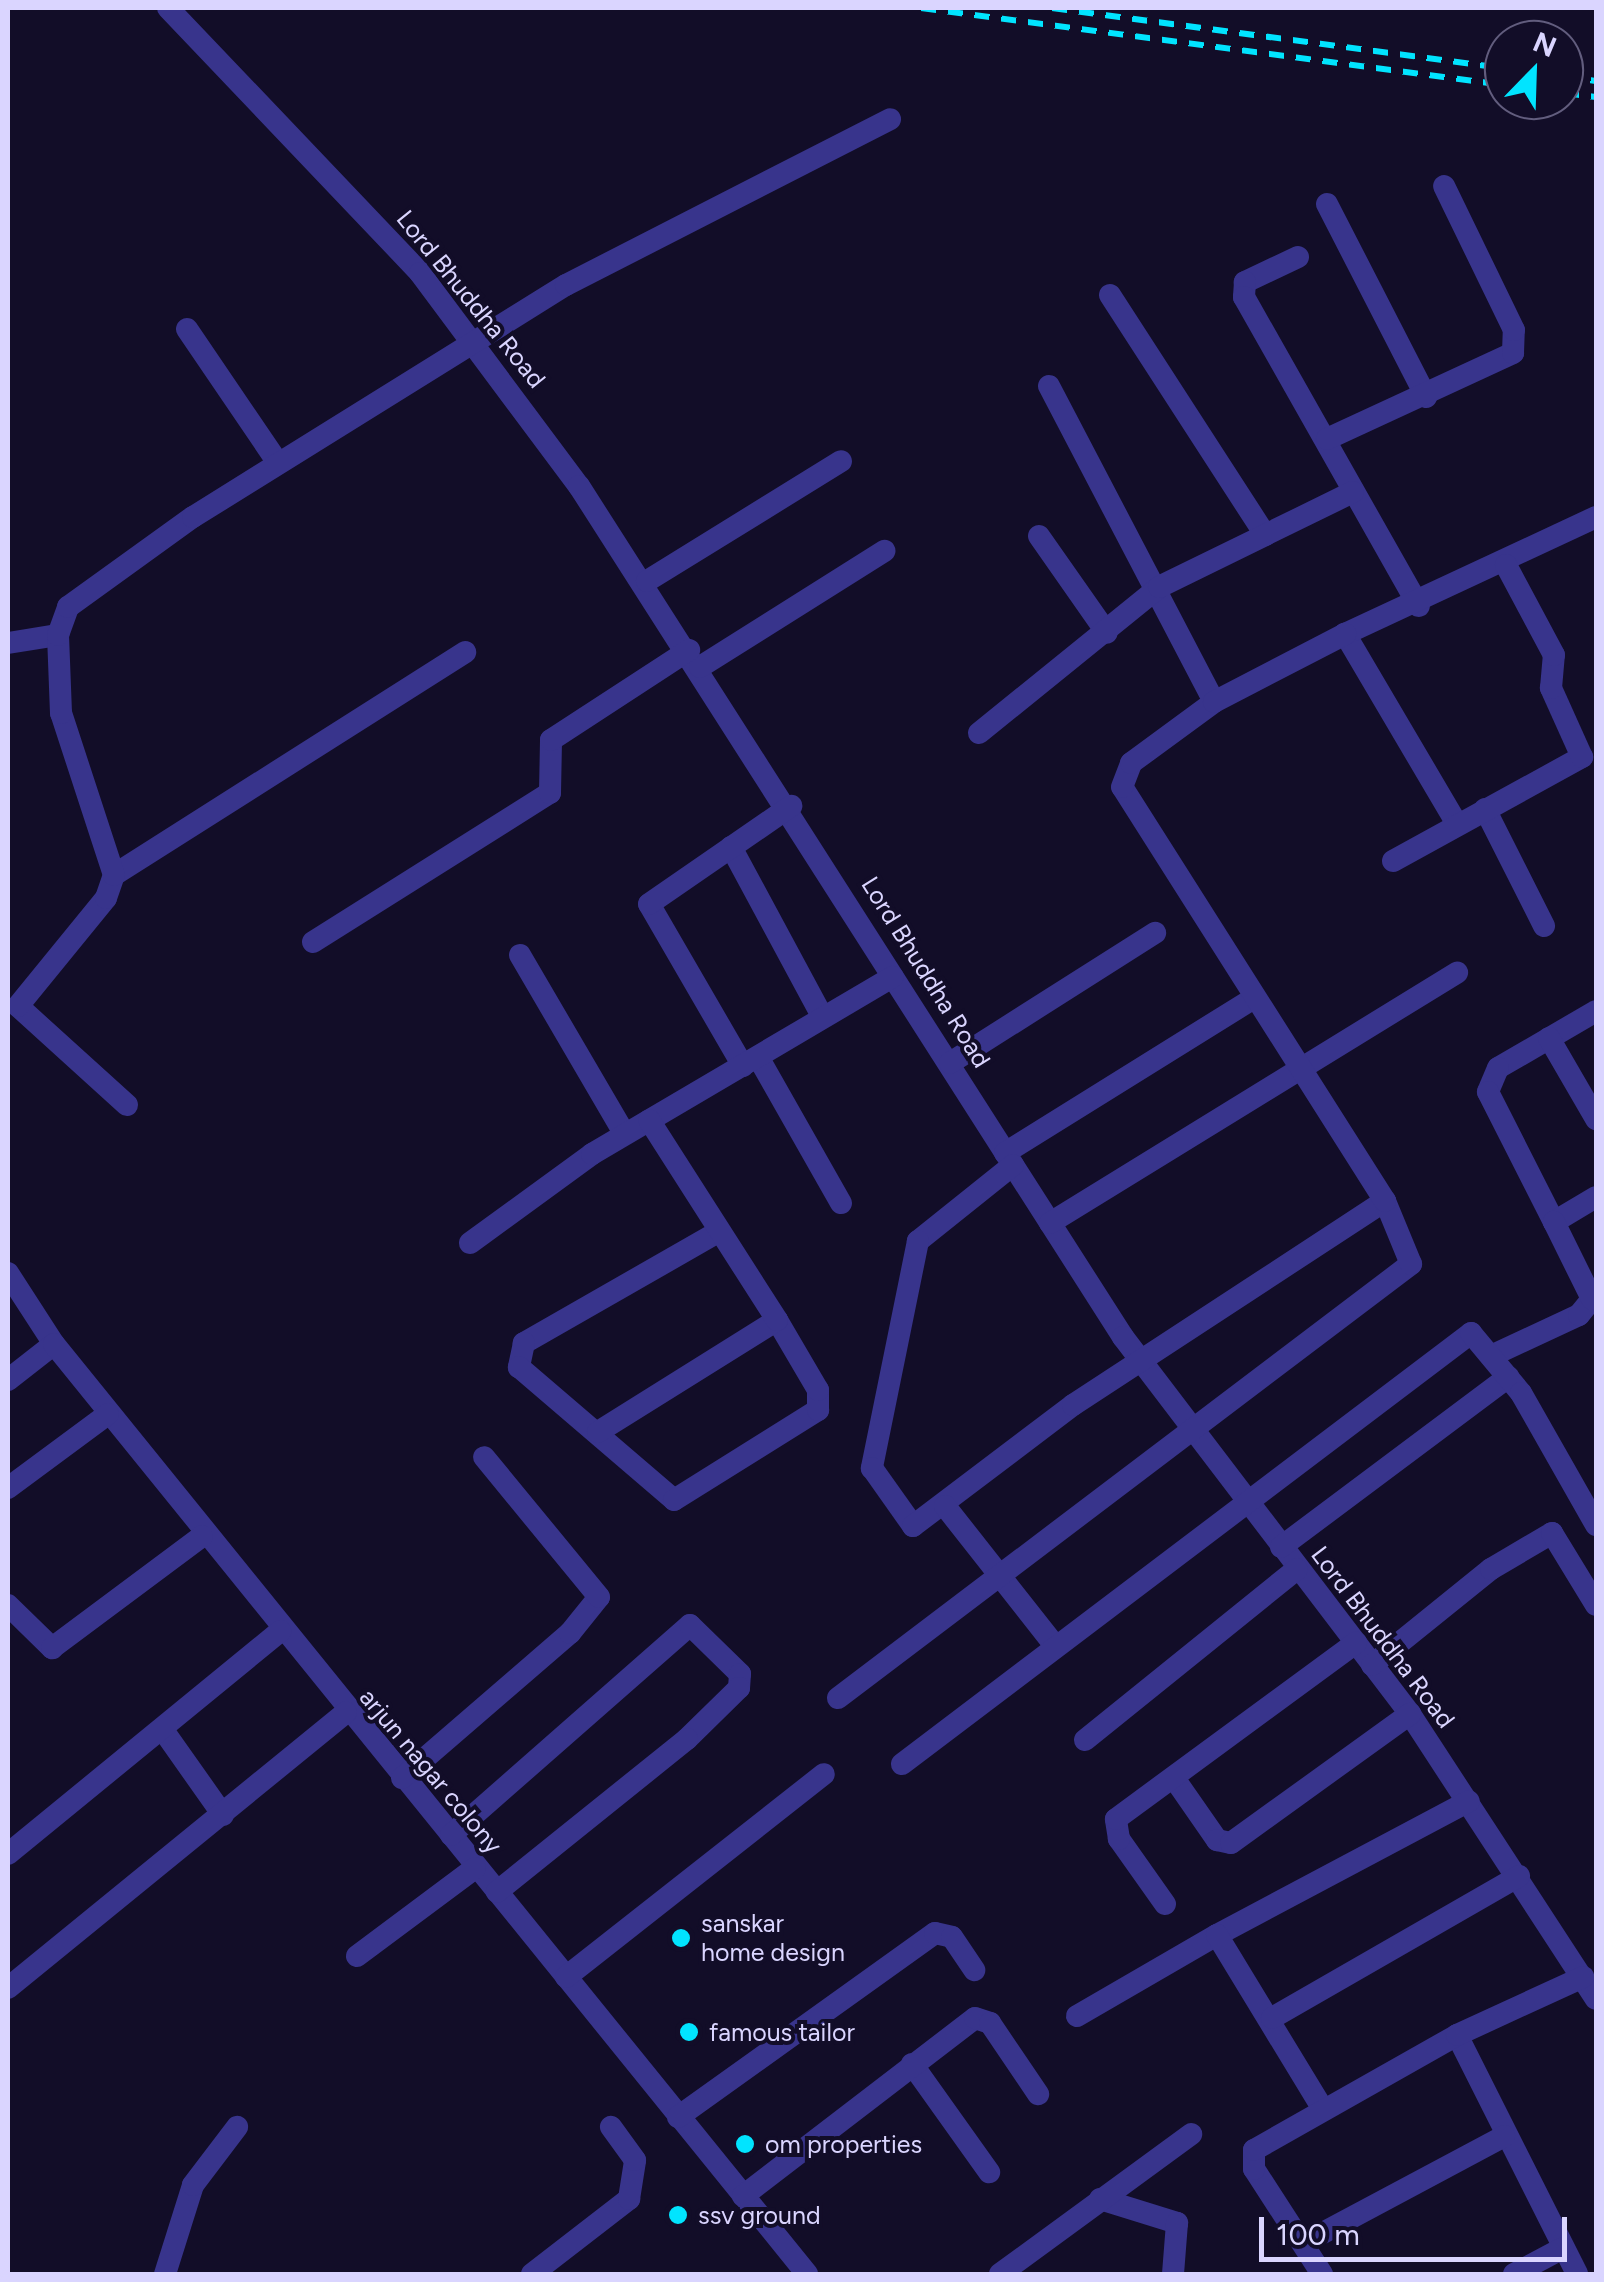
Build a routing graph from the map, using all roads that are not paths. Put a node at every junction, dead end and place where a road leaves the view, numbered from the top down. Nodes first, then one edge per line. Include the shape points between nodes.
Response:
1 (168, 8) edge
2 (890, 120) dead end
3 (1444, 186) dead end
4 (1327, 204) dead end
5 (1298, 258) dead end
6 (1110, 295) dead end
7 (186, 329) dead end
8 (474, 342) junction
9 (1049, 386) dead end
10 (1426, 397) junction
11 (1326, 440) junction
12 (841, 461) dead end
13 (278, 463) junction
14 (1353, 492) junction
15 (1596, 517) edge
16 (1265, 535) junction
17 (1039, 536) dead end
18 (884, 551) dead end
19 (1506, 565) junction
20 (647, 581) junction
21 (1159, 587) junction
22 (1419, 606) junction
23 (1106, 633) junction
24 (1346, 634) junction
25 (58, 635) junction
26 (8, 642) edge
27 (465, 652) dead end
28 (694, 658) junction
29 (1214, 702) junction
30 (979, 733) dead end
31 (792, 806) junction
32 (1485, 808) junction
33 (1457, 824) junction
34 (731, 847) junction
35 (1393, 861) dead end
36 (114, 875) junction
37 (1544, 926) dead end
38 (1155, 934) dead end
39 (313, 942) dead end
40 (520, 955) dead end
41 (1458, 974) dead end
42 (893, 977) junction
43 (1252, 999) junction
44 (1596, 1011) edge
45 (822, 1016) junction
46 (14, 1020) edge
47 (1549, 1038) junction
48 (750, 1061) junction
49 (950, 1063) junction
50 (1300, 1070) junction
51 (127, 1105) dead end
52 (1596, 1119) edge
53 (649, 1120) junction
54 (624, 1134) junction
55 (1009, 1159) junction
56 (1596, 1196) edge
57 (1385, 1202) junction
58 (840, 1203) dead end
59 (1554, 1222) junction
60 (1050, 1223) junction
61 (718, 1232) junction
62 (470, 1242) dead end
63 (8, 1274) edge
64 (777, 1320) junction
65 (54, 1344) junction
66 (1490, 1356) junction
67 (1142, 1361) junction
68 (1508, 1377) junction
69 (8, 1380) edge
70 (108, 1414) junction
71 (1193, 1431) junction
72 (598, 1432) junction
73 (484, 1457) dead end
74 (8, 1488) edge
75 (1244, 1499) junction
76 (944, 1506) junction
77 (1593, 1520) edge
78 (202, 1536) junction
79 (1565, 1540) junction
80 (1281, 1547) junction
81 (1297, 1569) junction
82 (1003, 1575) junction
83 (8, 1605) edge
84 (1596, 1605) edge
85 (280, 1632) junction
86 (1356, 1644) junction
87 (1056, 1647) junction
88 (1372, 1664) junction
89 (838, 1698) dead end
90 (346, 1712) junction
91 (1410, 1714) junction
92 (163, 1730) junction
93 (1085, 1740) dead end
94 (902, 1764) dead end
95 (824, 1774) dead end
96 (402, 1778) junction
97 (1176, 1782) junction
98 (1468, 1801) junction
99 (224, 1815) junction
100 (451, 1835) junction
101 (8, 1854) edge
102 (475, 1868) junction
103 (1519, 1876) junction
104 (497, 1892) junction
105 (1166, 1904) dead end
106 (1217, 1936) junction
107 (357, 1956) dead end
108 (974, 1970) dead end
109 (566, 1977) junction
110 (1582, 1978) junction
111 (8, 1988) edge
112 (1596, 1998) edge
113 (1077, 2016) dead end
114 (1272, 2018) junction
115 (1457, 2034) junction
116 (912, 2064) junction
117 (1038, 2094) dead end
118 (1323, 2110) junction
119 (678, 2116) junction
120 (237, 2127) dead end
121 (611, 2127) dead end
122 (1192, 2134) dead end
123 (1504, 2136) junction
124 (990, 2172) dead end
125 (743, 2196) junction
126 (1100, 2199) junction
127 (1304, 2243) junction
128 (1562, 2248) junction
129 (165, 2274) edge
130 (532, 2274) edge
131 (806, 2274) edge
132 (1000, 2274) edge
133 (1173, 2274) edge
134 (1322, 2274) edge
135 (1514, 2274) edge
136 (1576, 2274) edge

1 - 8 street, Lord Bhuddha Road via 236,69
2 - 8 street via 687,216
3 - 10 street via 1516,343 1505,362
4 - 10 street
5 - 11 street via 1242,289
6 - 16 street
7 - 13 street
8 - 13 street
8 - 20 street, Lord Bhuddha Road
9 - 21 street
10 - 11 street
11 - 14 street
12 - 20 street
13 - 25 street via 91,586 68,607
14 - 16 street
14 - 22 street
15 - 19 street
16 - 21 street
17 - 23 street
18 - 28 street
19 - 22 street
19 - 32 street via 1554,656 1551,688 1583,752
20 - 28 street, Lord Bhuddha Road
21 - 23 street
21 - 29 street
22 - 24 street
23 - 30 street
24 - 29 street
24 - 33 street
25 - 26 street
25 - 36 street via 61,713
27 - 36 street
28 - 31 street, Lord Bhuddha Road
28 - 39 street via 551,740 550,793
29 - 43 street via 1132,763 1122,787
31 - 34 street
31 - 42 street, Lord Bhuddha Road
32 - 33 street
32 - 37 street
33 - 35 street
34 - 45 street
34 - 48 street via 655,893 648,909
36 - 46 street via 106,898 20,996
38 - 49 street
40 - 54 street
41 - 50 street
42 - 45 street
42 - 49 street, Lord Bhuddha Road
43 - 50 street
43 - 55 street
44 - 47 street
45 - 48 street
46 - 51 street
47 - 52 street
47 - 59 street via 1498,1068 1488,1092
48 - 53 street
48 - 58 street
49 - 55 street, Lord Bhuddha Road
50 - 57 street
50 - 60 street
53 - 54 street
53 - 61 street
54 - 62 street
55 - 60 street, Lord Bhuddha Road
55 - 76 street via 923,1232 900,1322 874,1479 913,1526
56 - 59 street
57 - 67 street
57 - 71 street via 1411,1264
59 - 66 street via 1592,1299 1579,1315
60 - 67 street, Lord Bhuddha Road
61 - 64 street
61 - 72 street via 518,1351 519,1367
63 - 65 street, arjun nagar colony
64 - 72 street
64 - 72 street via 822,1397 798,1424 674,1500
65 - 69 street
65 - 70 street, arjun nagar colony
66 - 68 street
66 - 75 street via 1468,1335
67 - 71 street, Lord Bhuddha Road
67 - 76 street
68 - 77 street
68 - 80 street
70 - 74 street
70 - 78 street, arjun nagar colony
71 - 75 street, Lord Bhuddha Road
71 - 82 street
73 - 96 street via 599,1597
75 - 80 street, Lord Bhuddha Road
75 - 87 street
76 - 82 street
77 - 79 street
78 - 83 street via 52,1648
78 - 85 street, arjun nagar colony
79 - 84 street
79 - 88 street via 1552,1533 1491,1568
80 - 81 street, Lord Bhuddha Road
81 - 86 street, Lord Bhuddha Road
81 - 93 street
82 - 87 street
82 - 89 street
85 - 90 street, arjun nagar colony
85 - 92 street
86 - 88 street, Lord Bhuddha Road
86 - 97 street
87 - 94 street
88 - 91 street, Lord Bhuddha Road
90 - 96 street, arjun nagar colony
90 - 99 street
91 - 97 street via 1231,1842 1217,1840
91 - 98 street, Lord Bhuddha Road
92 - 99 street
92 - 101 street
95 - 109 street
96 - 100 street, arjun nagar colony
97 - 105 street via 1112,1827
98 - 103 street, Lord Bhuddha Road
98 - 106 street
99 - 111 street
100 - 102 street, arjun nagar colony
100 - 104 street via 690,1624 740,1674 739,1688 687,1739
102 - 104 street, arjun nagar colony
102 - 107 street
103 - 110 street, Lord Bhuddha Road
103 - 114 street
104 - 109 street, arjun nagar colony
106 - 113 street
106 - 114 street
108 - 119 street via 952,1937 935,1933
109 - 119 street, arjun nagar colony
110 - 112 street, Lord Bhuddha Road
110 - 115 street
114 - 118 street
115 - 118 street
115 - 123 street
116 - 117 street via 986,2018
116 - 124 street
116 - 125 street
118 - 127 street via 1252,2154
119 - 125 street, arjun nagar colony
120 - 129 street via 194,2185
121 - 130 street via 635,2160 628,2199
122 - 126 street
123 - 127 street
123 - 128 street
125 - 131 street, arjun nagar colony
126 - 132 street
126 - 133 street via 1177,2223
127 - 134 street
128 - 135 street
128 - 136 street

